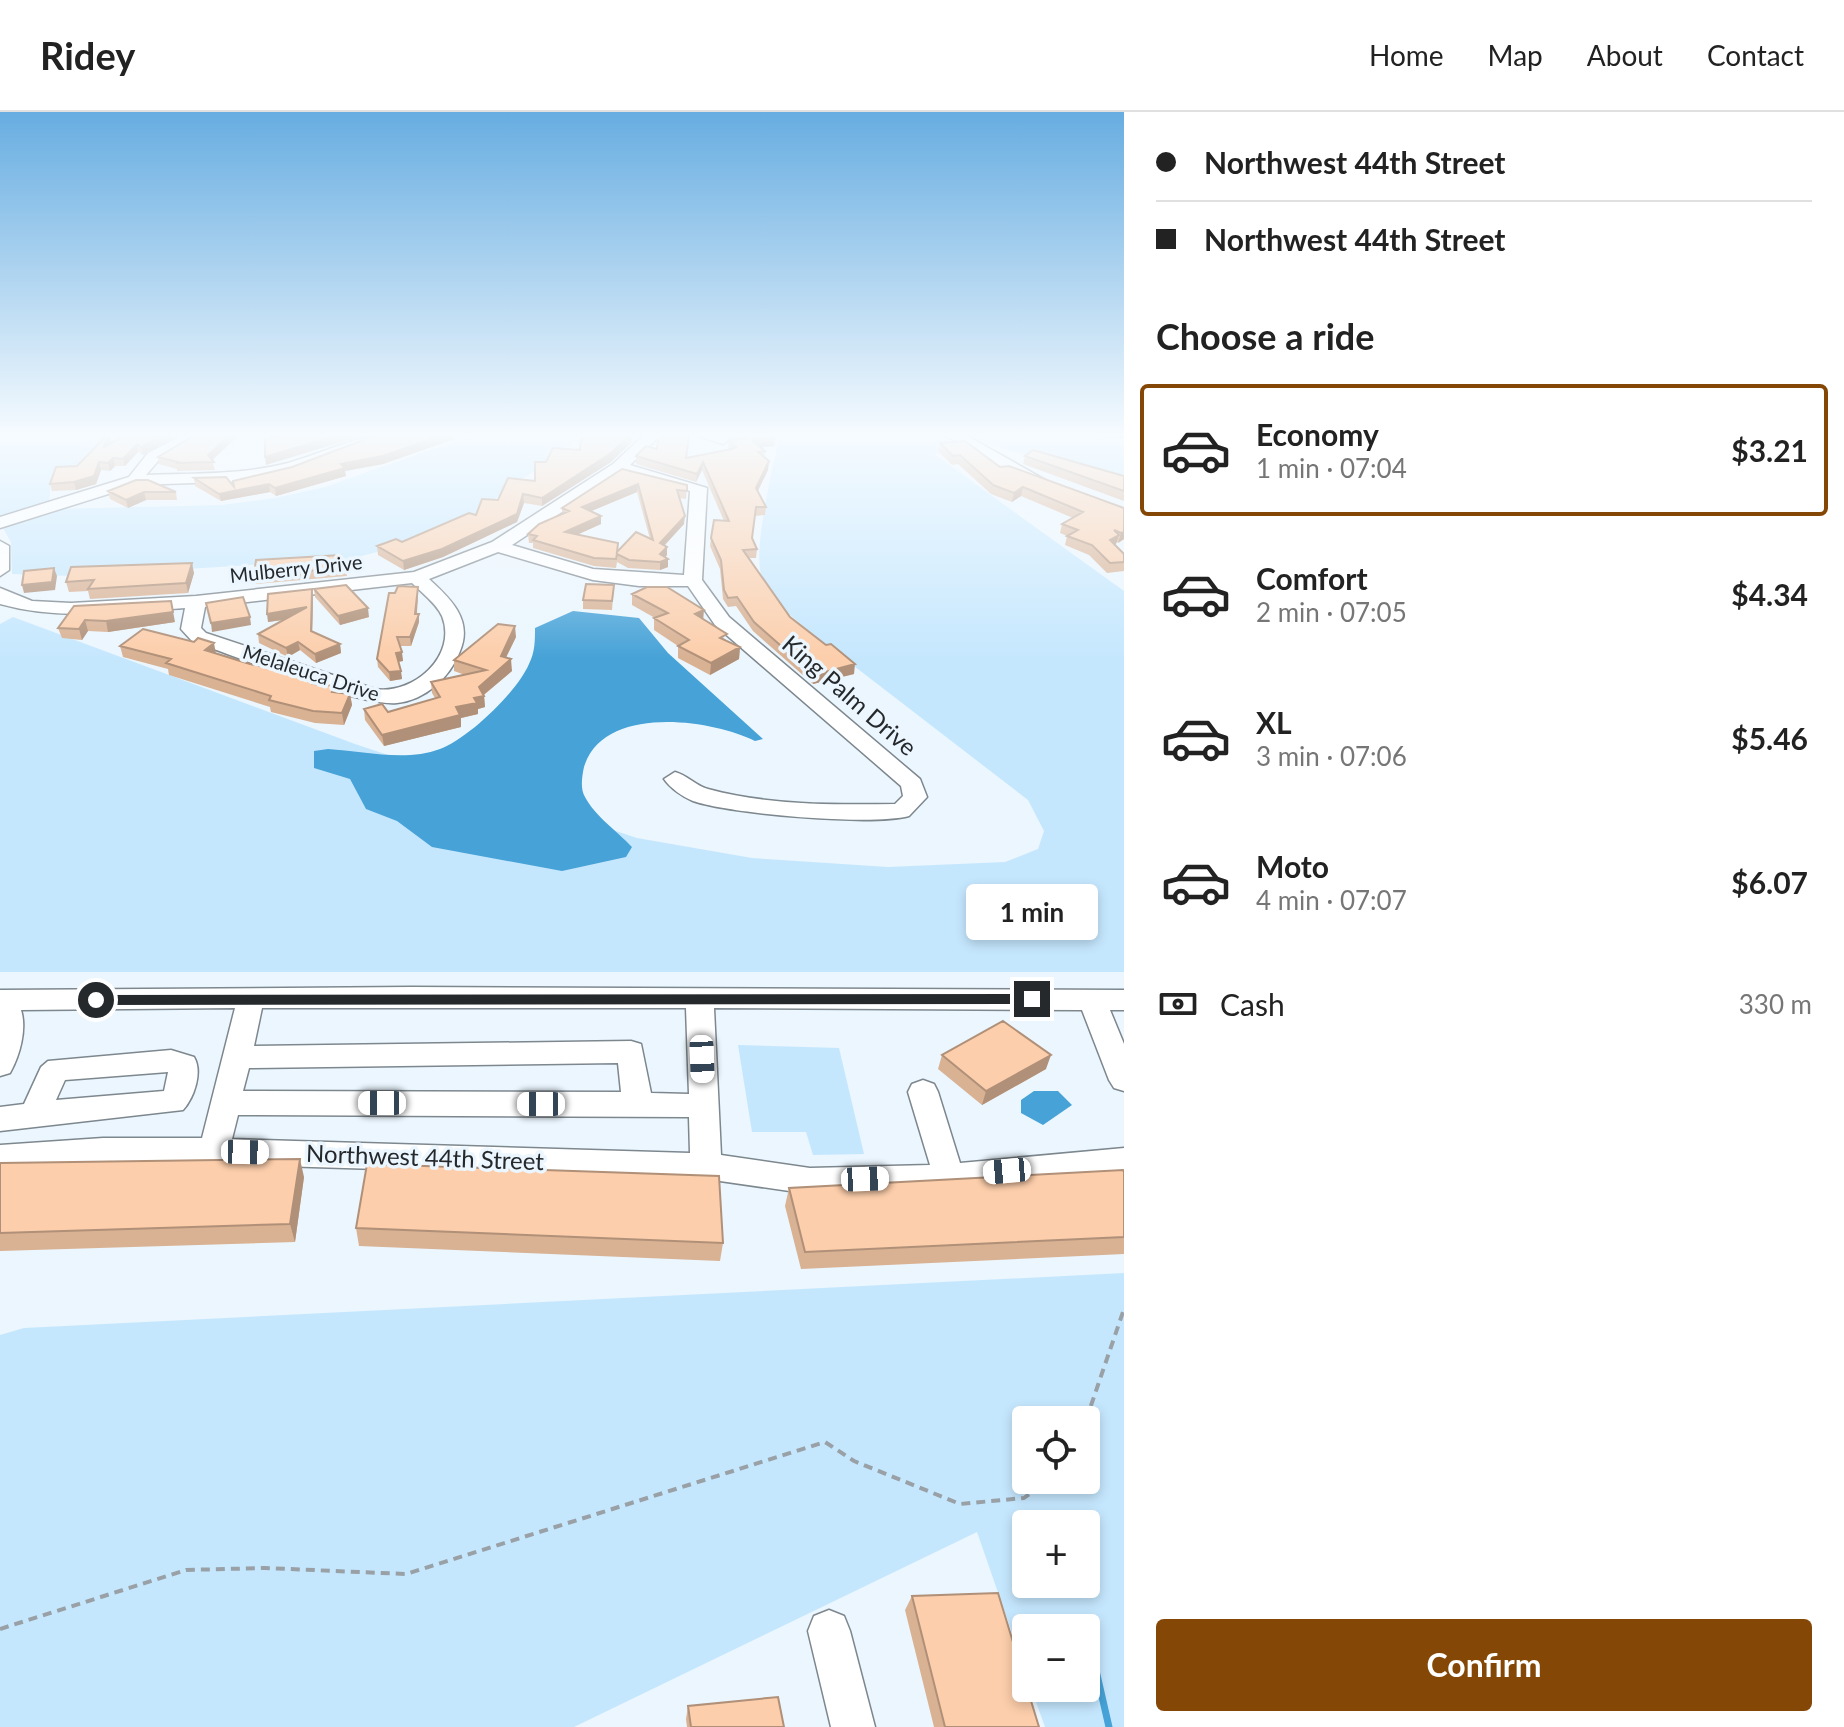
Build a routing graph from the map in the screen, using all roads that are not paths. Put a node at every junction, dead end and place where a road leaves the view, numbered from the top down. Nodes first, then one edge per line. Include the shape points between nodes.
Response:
1 (46, 508) edge
2 (556, 508) edge
3 (698, 508) edge
4 (0, 523) edge
5 (0, 546) edge
6 (498, 546) junction
7 (0, 570) edge
8 (417, 577) junction
9 (693, 580) junction
10 (0, 594) edge
11 (196, 602) junction
12 (675, 779) dead end
13 (251, 998) junction
14 (700, 998) junction
15 (1092, 1000) junction
16 (1124, 1000) edge
17 (1, 1002) edge
18 (235, 1057) junction
19 (0, 1065) edge
20 (1124, 1080) edge
21 (923, 1092) dead end
22 (223, 1103) junction
23 (637, 1104) junction
24 (704, 1106) junction
25 (35, 1114) dead end
26 (0, 1119) edge
27 (214, 1151) junction
28 (0, 1158) edge
29 (1124, 1161) edge
30 (706, 1166) junction
31 (949, 1177) junction
32 (829, 1631) dead end
33 (853, 1727) edge

1 - 4 street
2 - 6 street, Mulberry Drive
3 - 9 street
5 - 7 street
6 - 8 street, Mulberry Drive
6 - 9 street via 577,574
8 - 11 street, Mulberry Drive
8 - 11 street, Melaleuca Drive via 449,610 456,639 446,661 419,688 389,698 199,637 191,629
9 - 12 street, King Palm Drive via 722,621 912,784 915,797 901,811 848,812 698,795
10 - 11 street, Mulberry Drive via 45,608
13 - 14 street
13 - 17 street
13 - 18 street
14 - 15 street
14 - 24 street
15 - 16 street
15 - 20 street
17 - 19 street via 11,1023
18 - 22 street
18 - 23 street via 631,1052
21 - 31 street
22 - 23 street
22 - 27 street
23 - 24 street
24 - 30 street
25 - 26 street
27 - 28 street, Northwest 44th Street
27 - 30 street, Northwest 44th Street
29 - 31 street, Northwest 44th Street
30 - 31 street, Northwest 44th Street via 810,1181
32 - 33 street

